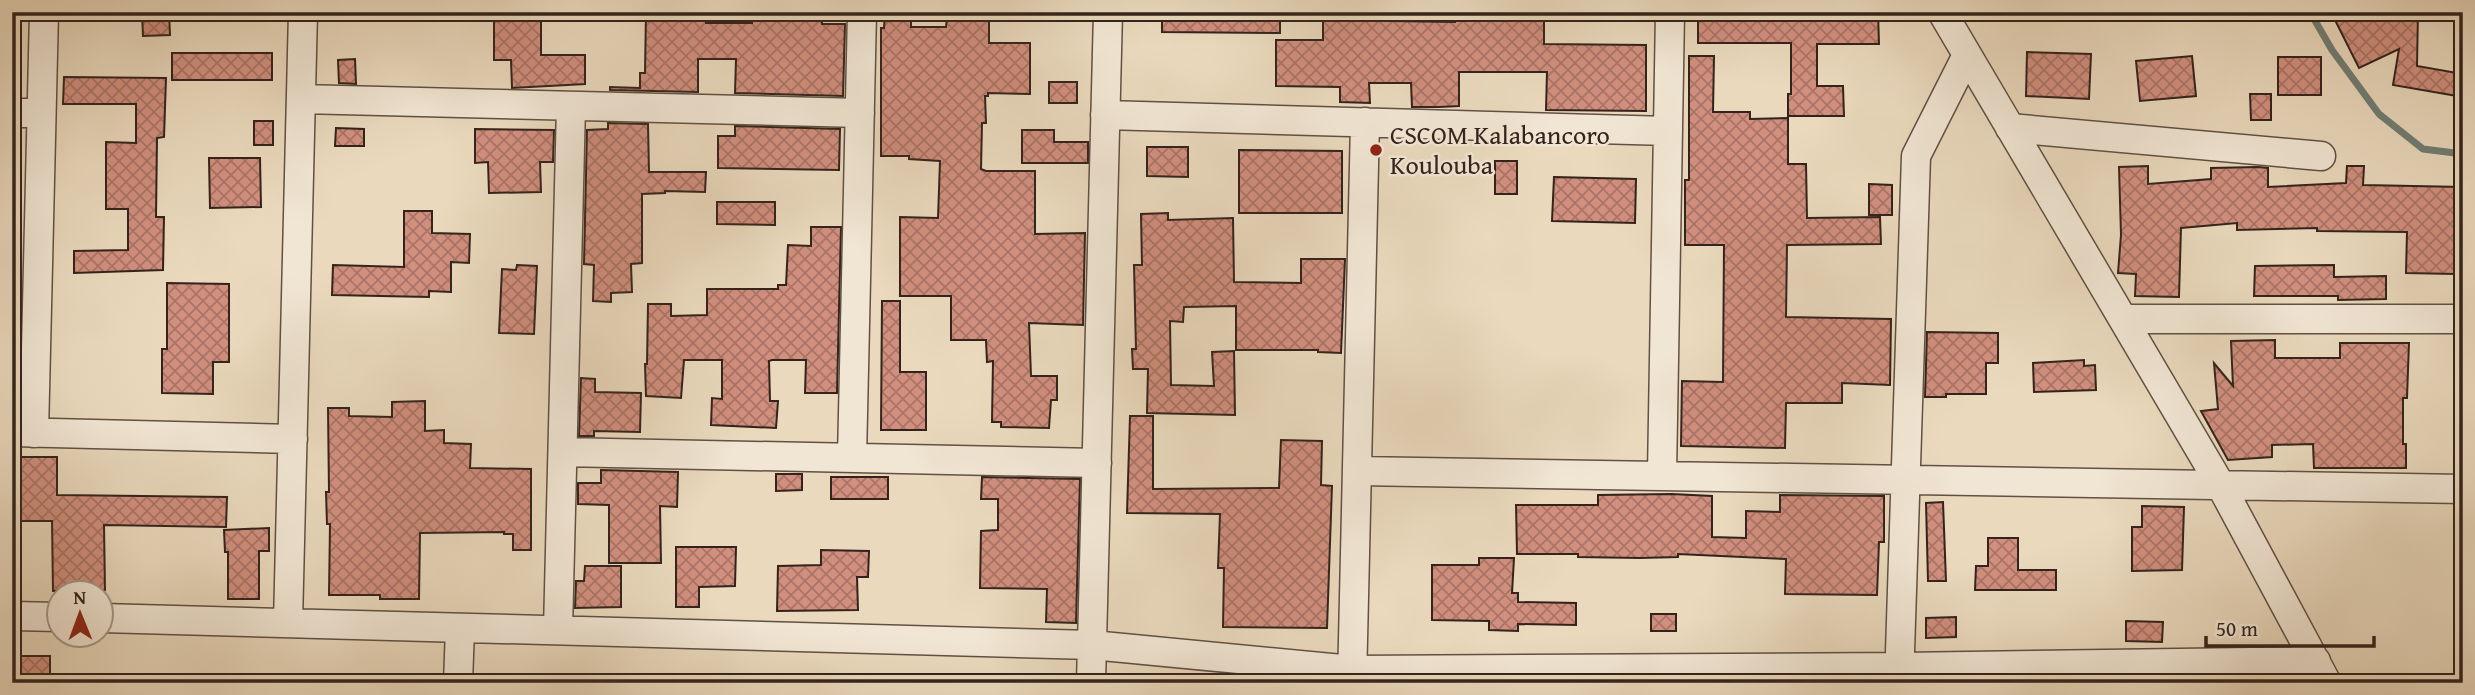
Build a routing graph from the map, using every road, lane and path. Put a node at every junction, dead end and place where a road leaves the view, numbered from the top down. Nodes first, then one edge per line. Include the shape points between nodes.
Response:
1 (44, 12) edge
2 (303, 12) edge
3 (862, 12) edge
4 (1108, 12) edge
5 (1670, 12) edge
6 (1942, 12) edge
7 (1967, 55) junction
8 (301, 99) junction
9 (571, 106) junction
10 (12, 113) edge
11 (41, 113) junction
12 (860, 113) junction
13 (1105, 116) junction
14 (1365, 122) junction
15 (2010, 128) junction
16 (1668, 131) junction
17 (2321, 156) dead end
18 (2123, 319) junction
19 (2455, 319) dead end
20 (23, 433) edge
21 (293, 439) junction
22 (562, 452) junction
23 (852, 458) junction
24 (1097, 463) junction
25 (1357, 471) junction
26 (1662, 475) junction
27 (1907, 479) junction
28 (2220, 484) junction
29 (2463, 489) edge
30 (12, 616) edge
31 (46, 617) edge
32 (116, 618) edge
33 (288, 623) junction
34 (460, 628) junction
35 (558, 630) junction
36 (1092, 645) junction
37 (2322, 672) edge
38 (2149, 673) edge
39 (1900, 675) edge
40 (1352, 677) edge
41 (458, 683) edge
42 (1091, 683) edge

1 - 11 street
2 - 8 street
3 - 12 street
4 - 13 street
5 - 16 street
6 - 7 street
7 - 15 street
7 - 27 street via 1916,156
8 - 9 street
8 - 21 street
9 - 12 street
9 - 22 street
10 - 11 street
11 - 20 street
12 - 23 street
13 - 14 street
13 - 24 street
14 - 16 street
14 - 25 street
15 - 17 street
15 - 18 street
16 - 26 street
18 - 19 street
18 - 28 street
20 - 21 street
21 - 33 street
22 - 23 street
22 - 35 street
23 - 24 street
24 - 36 street
25 - 26 street
25 - 40 street
26 - 27 street
27 - 28 street
27 - 39 street
28 - 29 street
28 - 37 street
30 - 31 street
32 - 33 street
33 - 34 street
34 - 35 street
34 - 41 street
35 - 36 street
36 - 40 street
36 - 42 street
37 - 38 street
38 - 39 street
39 - 40 street

